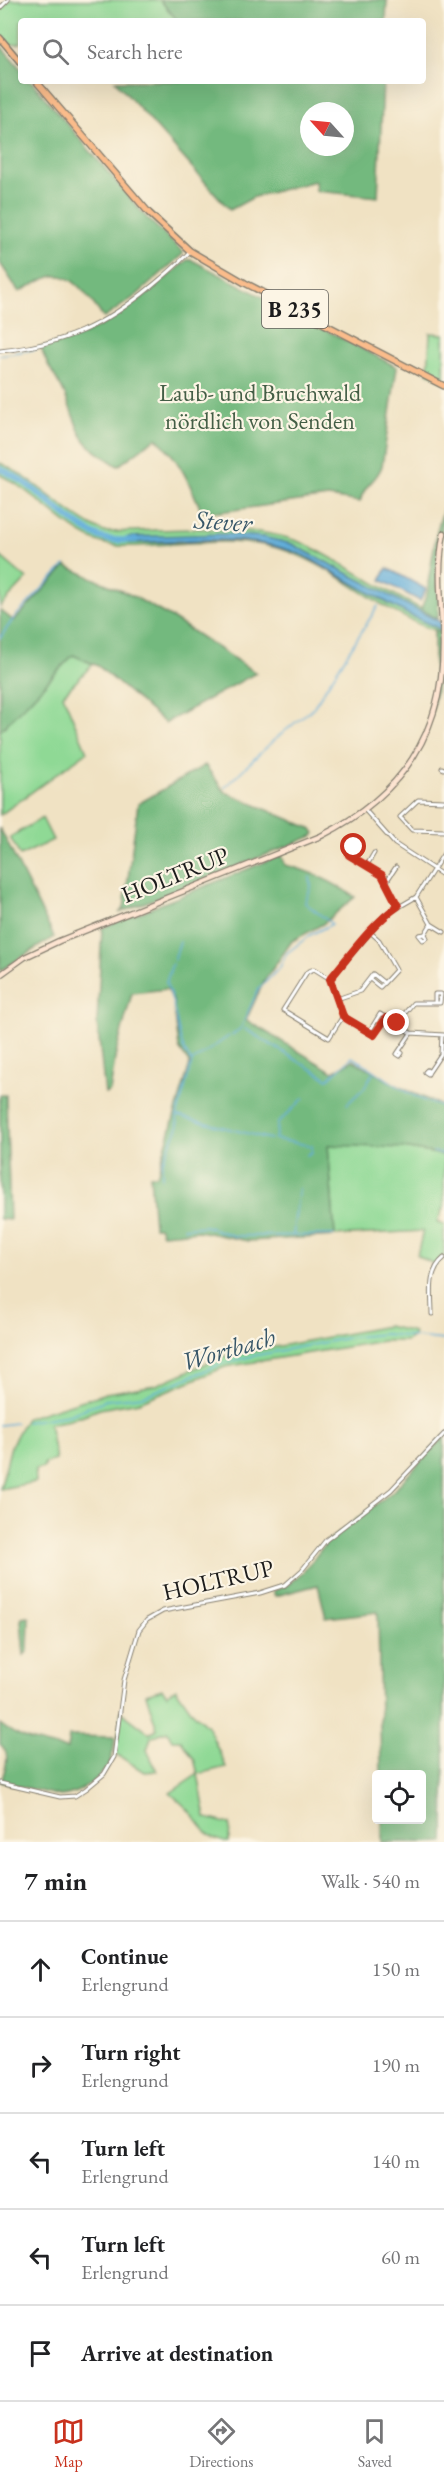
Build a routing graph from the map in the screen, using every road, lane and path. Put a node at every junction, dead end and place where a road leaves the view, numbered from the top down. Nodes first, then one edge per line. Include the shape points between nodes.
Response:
1 (8, 0) edge
2 (0, 8) edge
3 (0, 38) edge
4 (18, 59) edge
5 (39, 84) edge
6 (190, 251) junction
7 (0, 351) edge
8 (444, 386) edge
9 (444, 533) edge
10 (444, 801) edge
11 (365, 810) junction
12 (444, 831) edge
13 (444, 853) edge
14 (374, 854) dead end
15 (354, 858) dead end
16 (367, 865) junction
17 (396, 867) dead end
18 (434, 870) junction
19 (444, 876) edge
20 (386, 882) junction
21 (416, 897) junction
22 (398, 906) junction
23 (431, 924) junction
24 (370, 932) junction
25 (444, 932) edge
26 (425, 934) dead end
27 (0, 975) edge
28 (330, 979) junction
29 (442, 994) edge
30 (337, 999) junction
31 (343, 1016) junction
32 (397, 1023) junction
33 (411, 1033) junction
34 (443, 1035) edge
35 (399, 1051) dead end
36 (443, 1055) edge
37 (429, 1072) dead end
38 (444, 1258) edge
39 (432, 1314) dead end
40 (444, 1434) edge
41 (0, 1783) edge

1 - 2 street
3 - 4 main road
5 - 6 main road, B 235 via 148,213
6 - 7 street via 125,308 95,326 39,346
6 - 8 main road, B 235 via 245,284
9 - 11 main road, HOLTRUP via 440,688 426,735 405,772
10 - 12 street via 418,800 400,817 412,830
11 - 18 street via 394,844
11 - 27 main road, HOLTRUP via 321,836 51,944
13 - 18 street
14 - 16 street
15 - 16 street
16 - 20 street
17 - 20 street
18 - 19 street
18 - 21 street
20 - 22 street
21 - 22 street
21 - 23 street
22 - 24 street
23 - 25 street
23 - 26 street
24 - 28 street
24 - 30 street via 379,939 396,970 384,983 373,974 360,991
28 - 30 street
28 - 31 street via 314,969 307,972 283,1010 329,1038
29 - 32 street via 441,1003 413,1003
30 - 31 street
31 - 32 street via 374,1035 386,1018
32 - 33 street
33 - 34 street
33 - 35 street
34 - 36 street
36 - 37 street
38 - 39 street via 432,1278
40 - 41 street, HOLTRUP via 391,1490 326,1540 285,1585 159,1612 147,1620 139,1630 124,1680 114,1757 104,1774 86,1789 75,1796 60,1797

